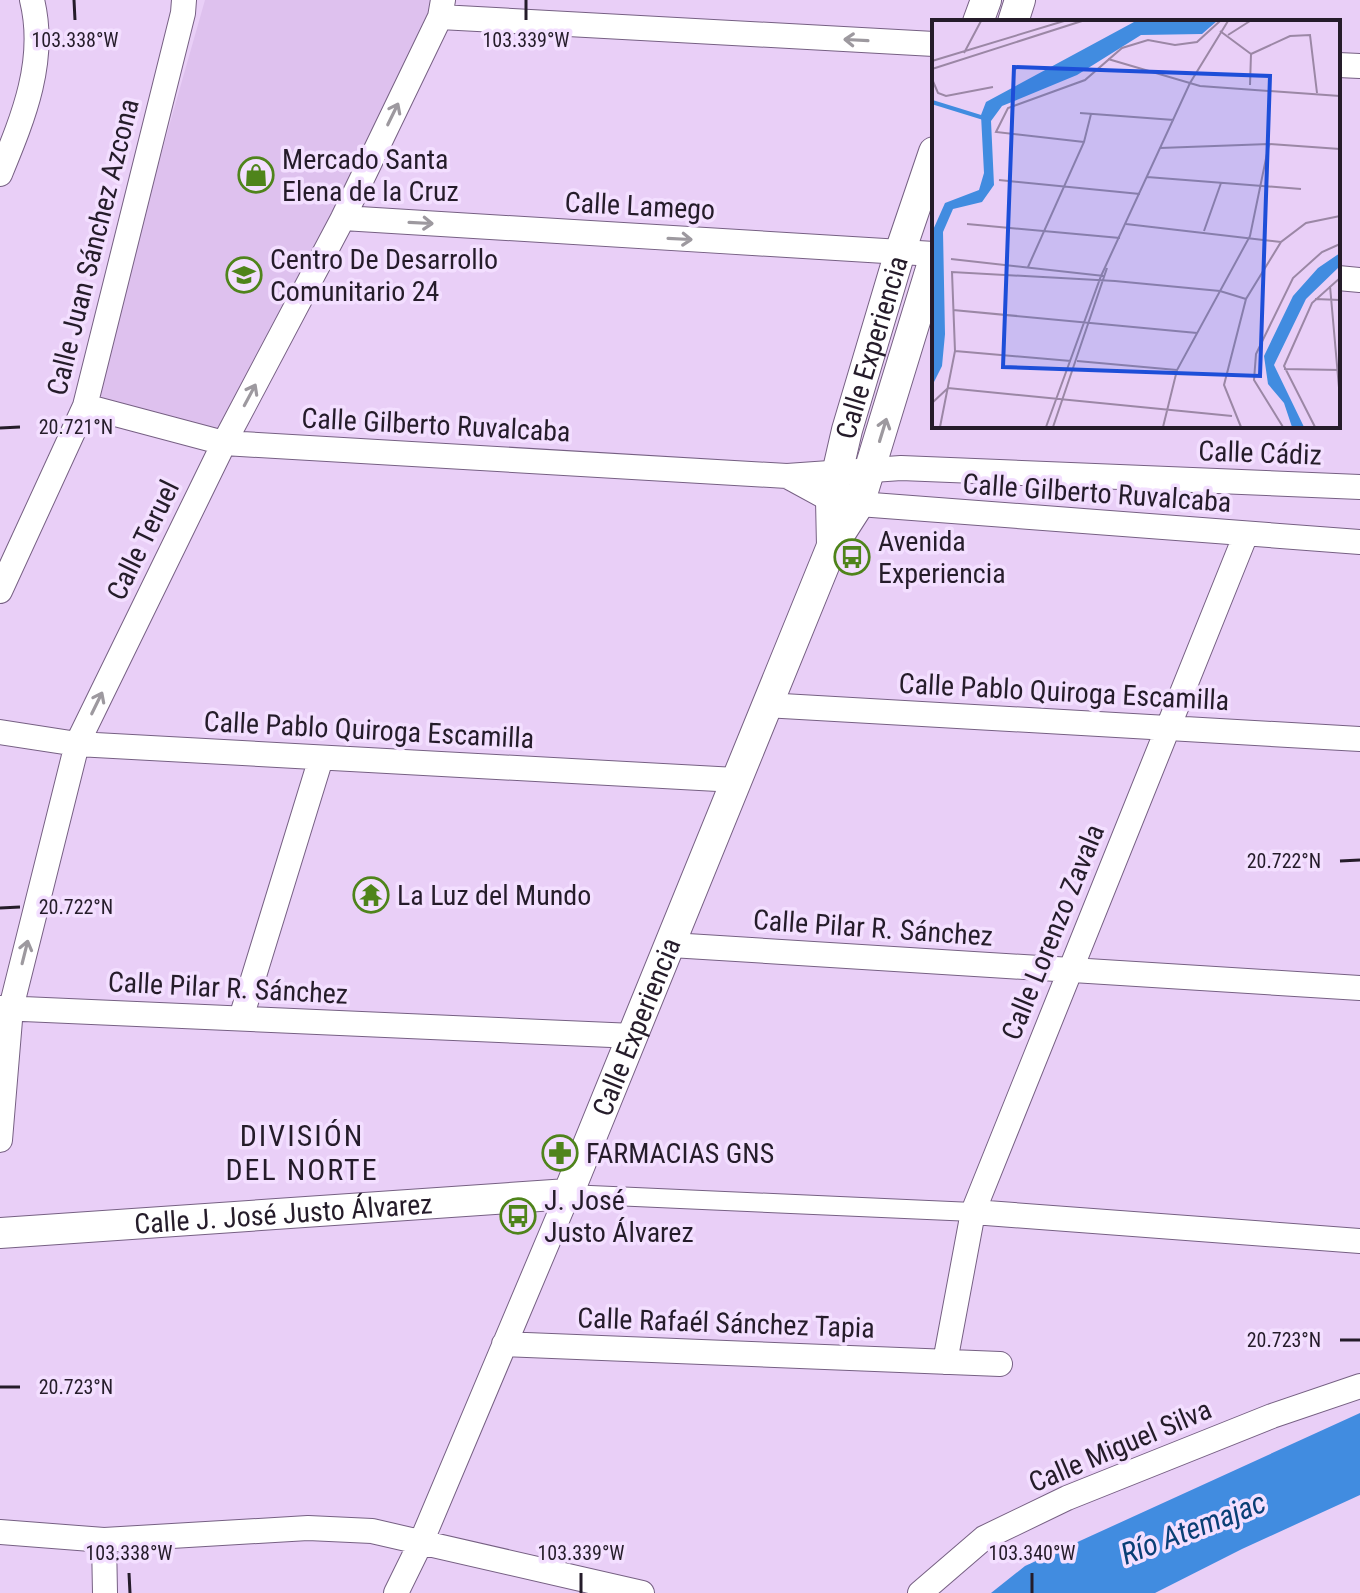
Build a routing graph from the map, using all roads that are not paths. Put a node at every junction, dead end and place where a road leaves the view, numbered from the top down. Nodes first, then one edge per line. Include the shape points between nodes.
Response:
1 (32, 0) edge
2 (184, 0) edge
3 (986, 0) edge
4 (1020, 0) edge
5 (442, 8) edge
6 (979, 20) edge
7 (1014, 20) edge
8 (932, 44) edge
9 (1340, 65) edge
10 (1360, 66) edge
11 (932, 158) edge
12 (0, 174) edge
13 (343, 218) junction
14 (900, 252) junction
15 (932, 256) edge
16 (932, 263) edge
17 (1340, 278) edge
18 (1360, 280) edge
19 (85, 406) junction
20 (224, 443) junction
21 (869, 470) junction
22 (1360, 487) edge
23 (842, 492) junction
24 (1246, 534) junction
25 (1360, 542) edge
26 (0, 591) edge
27 (765, 705) junction
28 (1168, 728) junction
29 (0, 732) edge
30 (1360, 739) edge
31 (77, 744) junction
32 (321, 758) junction
33 (736, 780) junction
34 (671, 945) junction
35 (1070, 970) junction
36 (1360, 988) edge
37 (6, 1008) edge
38 (241, 1018) junction
39 (634, 1036) junction
40 (0, 1140) edge
41 (568, 1194) junction
42 (973, 1212) junction
43 (0, 1233) edge
44 (1360, 1241) edge
45 (504, 1344) junction
46 (945, 1362) junction
47 (1000, 1364) dead end
48 (1360, 1386) edge
49 (0, 1532) edge
50 (104, 1540) junction
51 (422, 1540) junction
52 (105, 1593) edge
53 (396, 1593) edge
54 (642, 1593) edge
55 (920, 1593) edge

1 - 12 street via 37,66
2 - 19 street, Calle Juan Sánchez Azcona
3 - 6 street
4 - 7 street
8 -> 5 street
13 -> 5 street, Calle Teruel
9 - 10 street
11 - 14 street, Calle Experiencia
13 -> 14 street, Calle Lamego
20 -> 13 street, Calle Teruel
14 - 15 street, Calle Lamego
14 - 23 street, Calle Experiencia via 847,430
21 -> 16 street, Calle Experiencia
17 - 18 street
19 - 20 street, Calle Gilberto Ruvalcaba
19 - 26 street, Calle Juan Sánchez Azcona
20 - 23 street, Calle Gilberto Ruvalcaba via 787,476
31 -> 20 street, Calle Teruel
21 - 22 street, Calle Cádiz
21 - 23 street, Calle Experiencia
23 - 24 street, Calle Gilberto Ruvalcaba
23 - 27 street, Calle Experiencia via 832,546
24 - 25 street, Calle Gilberto Ruvalcaba
24 - 28 street, Calle Lorenzo Zavala
27 - 28 street, Calle Pablo Quiroga Escamilla
27 - 33 street, Calle Experiencia
28 - 30 street, Calle Pablo Quiroga Escamilla
28 - 35 street, Calle Lorenzo Zavala
29 - 31 street, Calle Pablo Quiroga Escamilla
31 - 32 street, Calle Pablo Quiroga Escamilla
37 -> 31 street, Calle Teruel
32 - 33 street, Calle Pablo Quiroga Escamilla
32 - 38 street
33 - 34 street, Calle Experiencia
34 - 35 street, Calle Pilar R. Sánchez
34 - 39 street, Calle Experiencia
35 - 36 street, Calle Pilar R. Sánchez
35 - 42 street, Calle Lorenzo Zavala
37 - 38 street, Calle Pilar R. Sánchez
37 - 40 street, Calle Teruel
38 - 39 street, Calle Pilar R. Sánchez
39 - 41 street, Calle Experiencia
41 - 42 street
41 - 43 street, Calle J. José Justo Álvarez
41 - 45 street, Calle Experiencia
42 - 44 street
42 - 46 street, Calle Lorenzo Zavala
45 - 46 street, Calle Rafaél Sánchez Tapia
45 - 51 street, Calle Experiencia
46 - 47 street, Calle Rafaél Sánchez Tapia
48 - 55 street, Calle Miguel Silva via 1067,1498 984,1538
49 - 50 street
50 - 51 street via 308,1528
50 - 52 street
51 - 53 street, Calle Experiencia
51 - 54 street

